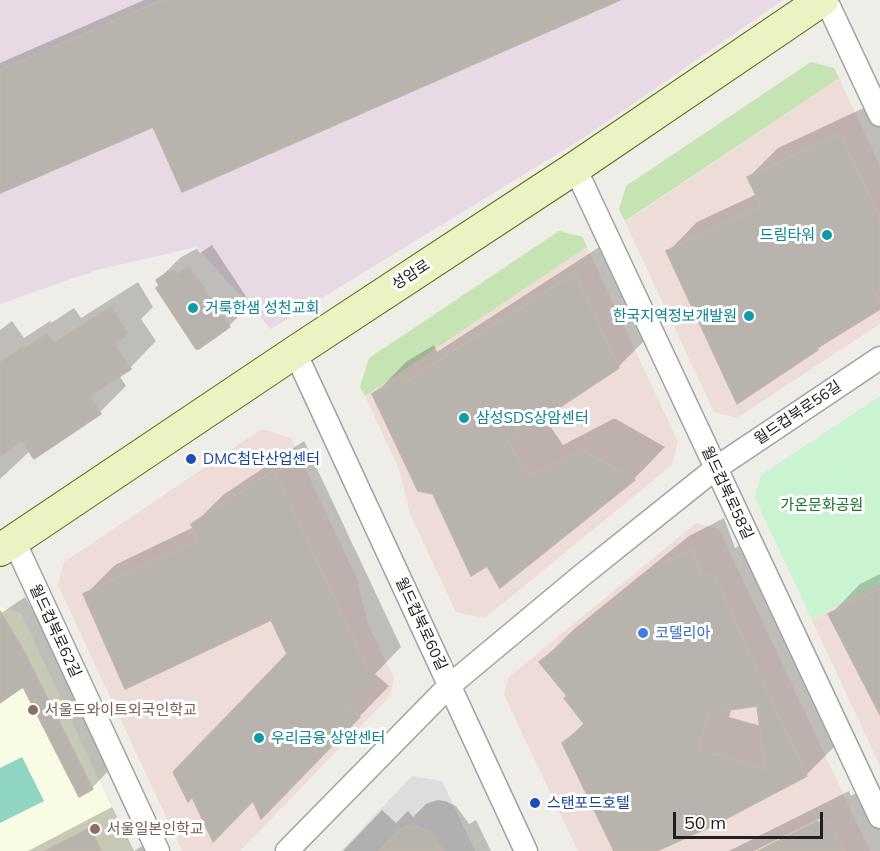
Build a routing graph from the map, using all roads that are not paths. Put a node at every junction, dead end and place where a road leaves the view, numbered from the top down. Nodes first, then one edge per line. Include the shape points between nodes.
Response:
1 (824, 0) edge
2 (880, 115) edge
3 (575, 168) junction
4 (295, 352) junction
5 (880, 358) edge
6 (716, 468) junction
7 (7, 545) edge
8 (449, 686) junction
9 (880, 817) edge
10 (158, 851) edge
11 (286, 851) edge
12 (526, 851) edge

1 - 2 street
1 - 3 main road, 성암로
3 - 4 main road, 성암로
3 - 6 street, 월드컵북로58길
4 - 7 main road, 성암로
4 - 8 street, 월드컵북로60길
5 - 6 street, 월드컵북로56길
6 - 8 street, 월드컵북로56길
6 - 9 street, 월드컵북로58길
7 - 10 street, 월드컵북로62길
8 - 11 street, 월드컵북로60길
8 - 12 street

